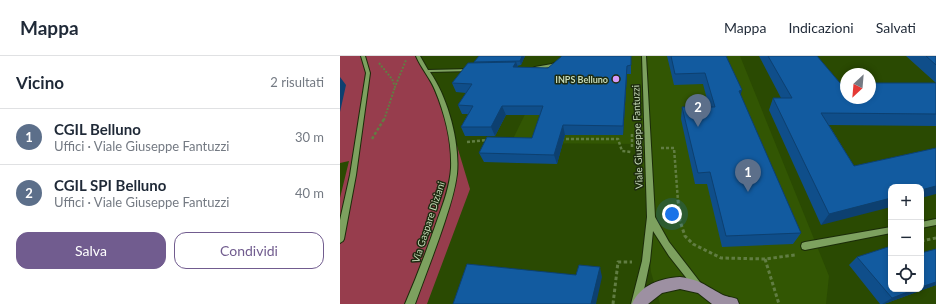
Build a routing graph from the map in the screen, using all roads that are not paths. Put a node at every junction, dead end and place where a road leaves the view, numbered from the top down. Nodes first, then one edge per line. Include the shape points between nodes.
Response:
1 (363, 56) edge
2 (418, 56) edge
3 (570, 56) edge
4 (644, 56) edge
5 (530, 68) edge
6 (474, 69) edge
7 (427, 71) junction
8 (651, 217) junction
9 (936, 222) edge
10 (924, 224) edge
11 (888, 231) edge
12 (340, 239) edge
13 (804, 246) dead end
14 (699, 287) junction
15 (720, 302) edge
16 (410, 304) edge
17 (637, 304) edge
18 (732, 304) edge

1 - 12 street via 368,73 356,160
2 - 7 street, Via Gaspare Diziani
3 - 5 street via 554,66
4 - 8 street, Viale Giuseppe Fantuzzi
6 - 7 street
7 - 16 street, Via Gaspare Diziani via 440,93 450,130 454,168 452,187
8 - 14 street, Viale Giuseppe Fantuzzi via 659,236 676,261
8 - 17 street, Viale Giuseppe Fantuzzi via 646,261
9 - 10 street
11 - 13 street
14 - 15 main road via 710,292
14 - 17 main road via 680,283 662,285
15 - 18 main road

